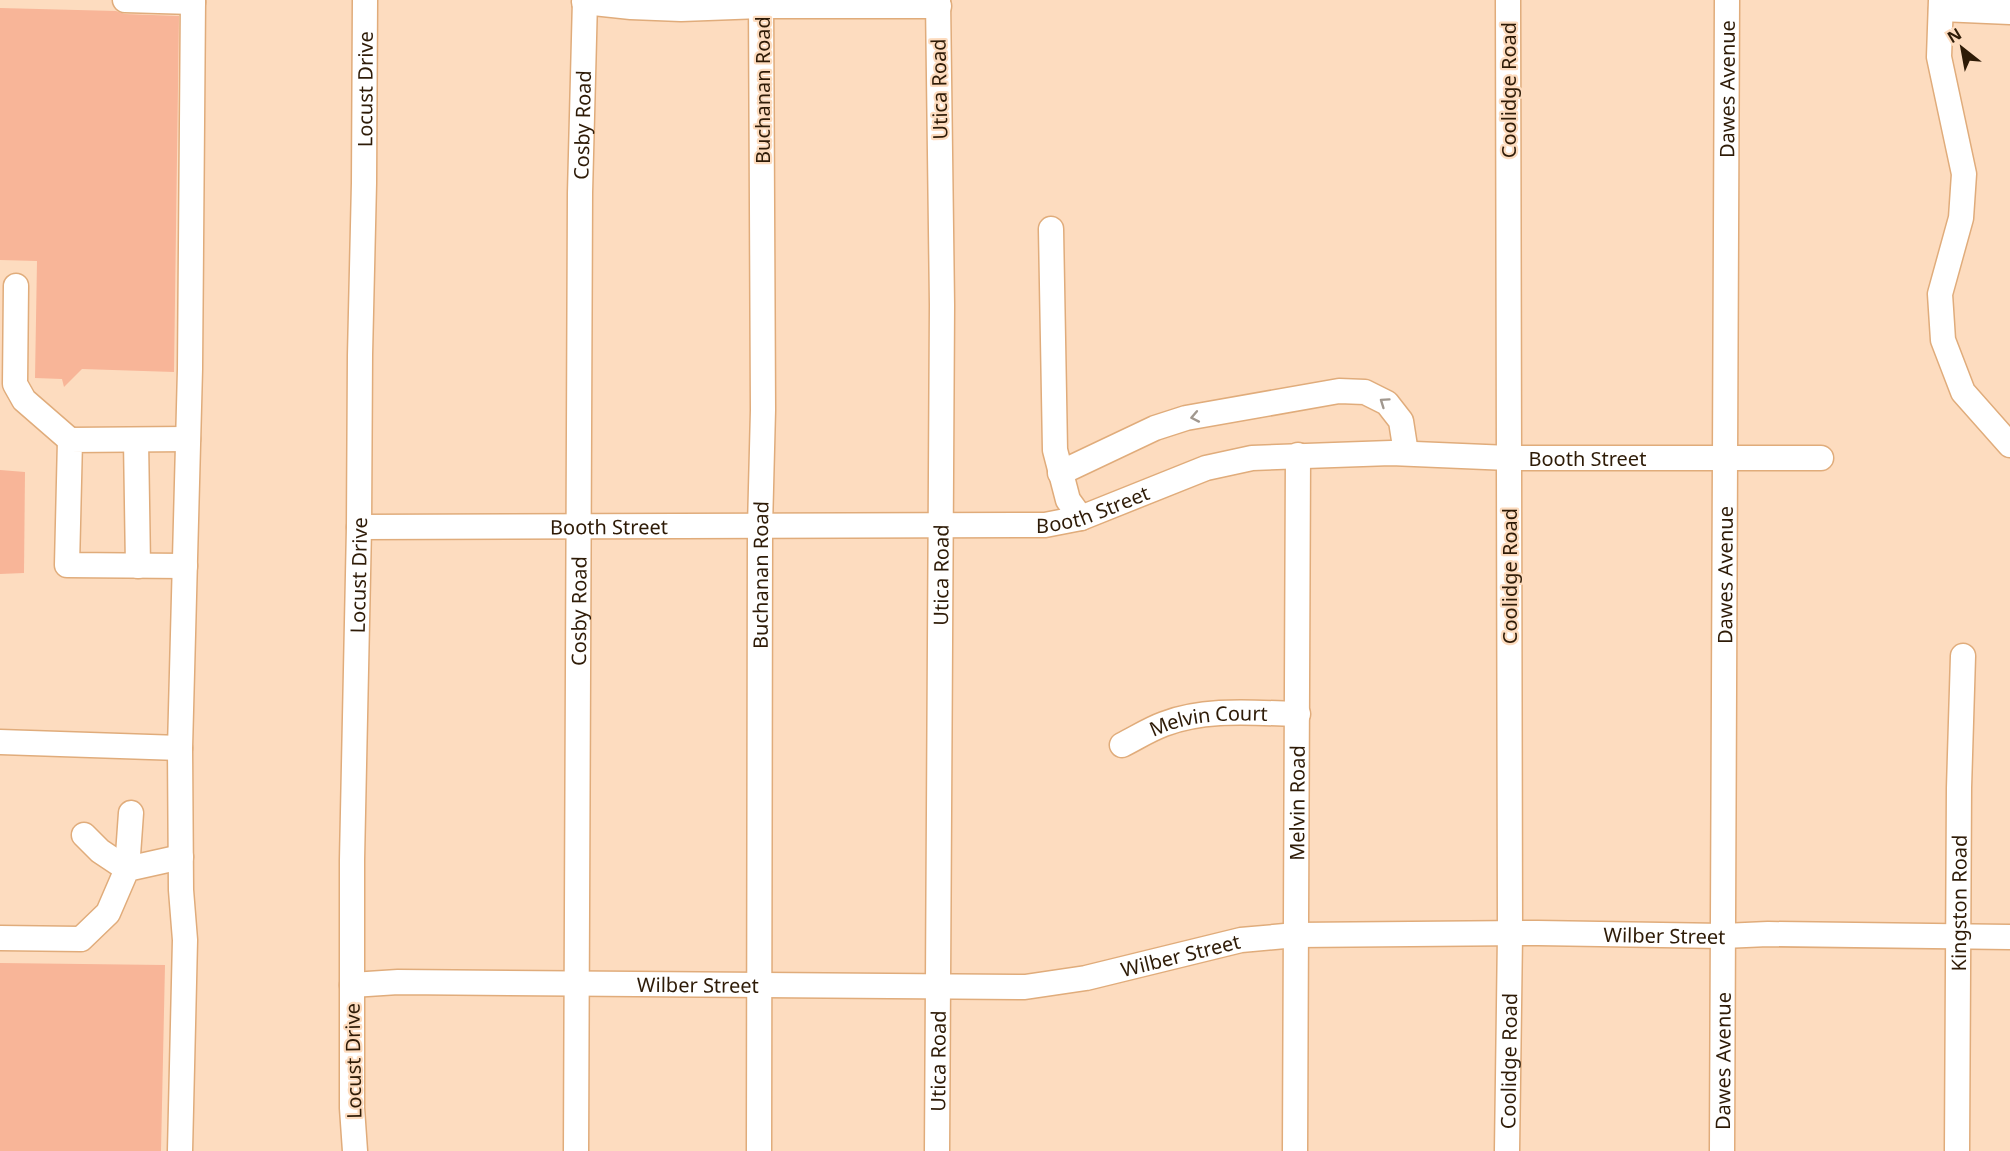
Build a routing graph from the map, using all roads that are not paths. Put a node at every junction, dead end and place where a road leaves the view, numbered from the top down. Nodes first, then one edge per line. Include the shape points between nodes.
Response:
1 (125, 0) edge
2 (365, 0) edge
3 (1508, 0) edge
4 (1727, 0) edge
5 (193, 1) edge
6 (584, 1) edge
7 (761, 3) edge
8 (938, 3) edge
9 (1941, 4) edge
10 (2010, 12) edge
11 (1051, 229) dead end
12 (16, 286) dead end
13 (2006, 432) edge
14 (188, 439) junction
15 (69, 440) junction
16 (136, 440) junction
17 (1406, 453) junction
18 (1298, 455) junction
19 (1509, 458) junction
20 (1725, 458) junction
21 (1821, 458) dead end
22 (1060, 473) junction
23 (1081, 518) junction
24 (579, 526) junction
25 (358, 527) junction
26 (760, 527) junction
27 (939, 527) junction
28 (138, 566) junction
29 (185, 566) junction
30 (1964, 656) dead end
31 (1298, 714) junction
32 (0, 742) edge
33 (1122, 745) dead end
34 (180, 748) junction
35 (131, 813) dead end
36 (84, 835) dead end
37 (181, 857) junction
38 (127, 869) junction
39 (1510, 934) junction
40 (1296, 935) junction
41 (1723, 936) junction
42 (1958, 936) junction
43 (2010, 937) edge
44 (0, 938) edge
45 (578, 983) junction
46 (352, 985) junction
47 (759, 986) junction
48 (938, 986) junction
49 (180, 1151) edge
50 (355, 1151) edge
51 (576, 1151) edge
52 (759, 1151) edge
53 (937, 1151) edge
54 (1295, 1151) edge
55 (1507, 1151) edge
56 (1722, 1151) edge
57 (1957, 1151) edge

1 - 5 street
2 - 25 street, Locust Drive
3 - 19 street, Coolidge Road
4 - 20 street, Dawes Avenue
5 - 14 street
6 - 7 street via 681,9
6 - 24 street, Cosby Road
7 - 8 street
7 - 26 street, Buchanan Road via 764,410
8 - 27 street, Utica Road via 942,305
9 - 10 street
9 - 13 street via 1939,57 1964,174 1961,218 1940,294 1943,340 1963,392
11 - 22 street via 1054,410
12 - 15 street via 15,384 24,400
14 - 16 street
14 - 29 street
15 - 16 street
15 - 28 street via 67,565
16 - 28 street
17 - 18 street, Booth Street
17 - 19 street, Booth Street
17 -> 22 street via 1401,421 1387,403 1365,392 1339,391 1186,418 1155,428
18 - 23 street, Booth Street via 1252,458 1206,468
18 - 31 street, Melvin Road
19 - 20 street, Booth Street
19 - 39 street, Coolidge Road
20 - 21 street, Booth Street
20 - 41 street, Dawes Avenue
22 - 23 street via 1068,500
23 - 27 street, Booth Street via 1045,525
24 - 25 street, Booth Street
24 - 26 street, Booth Street
24 - 45 street, Cosby Road
25 - 46 street, Locust Drive
26 - 27 street, Booth Street
26 - 47 street, Buchanan Road
27 - 48 street, Utica Road
28 - 29 street
29 - 34 street
30 - 42 street, Kingston Road
31 - 33 street, Melvin Court via 1193,716 1164,724
31 - 40 street, Melvin Road
32 - 34 street
34 - 37 street
35 - 38 street
36 - 38 street
37 - 38 street
37 - 49 street via 185,940
38 - 44 street via 108,913 81,939
39 - 40 street, Wilber Street
39 - 41 street, Wilber Street
39 - 55 street, Coolidge Road
40 - 48 street, Wilber Street via 1242,940 1086,978 1025,987
40 - 54 street, Melvin Road
41 - 42 street, Wilber Street
41 - 56 street, Dawes Avenue
42 - 43 street, Wilber Street
42 - 57 street, Kingston Road
45 - 46 street, Wilber Street
45 - 47 street, Wilber Street
45 - 51 street, Cosby Road
46 - 50 street, Locust Drive
47 - 48 street, Wilber Street
47 - 52 street, Buchanan Road
48 - 53 street, Utica Road

